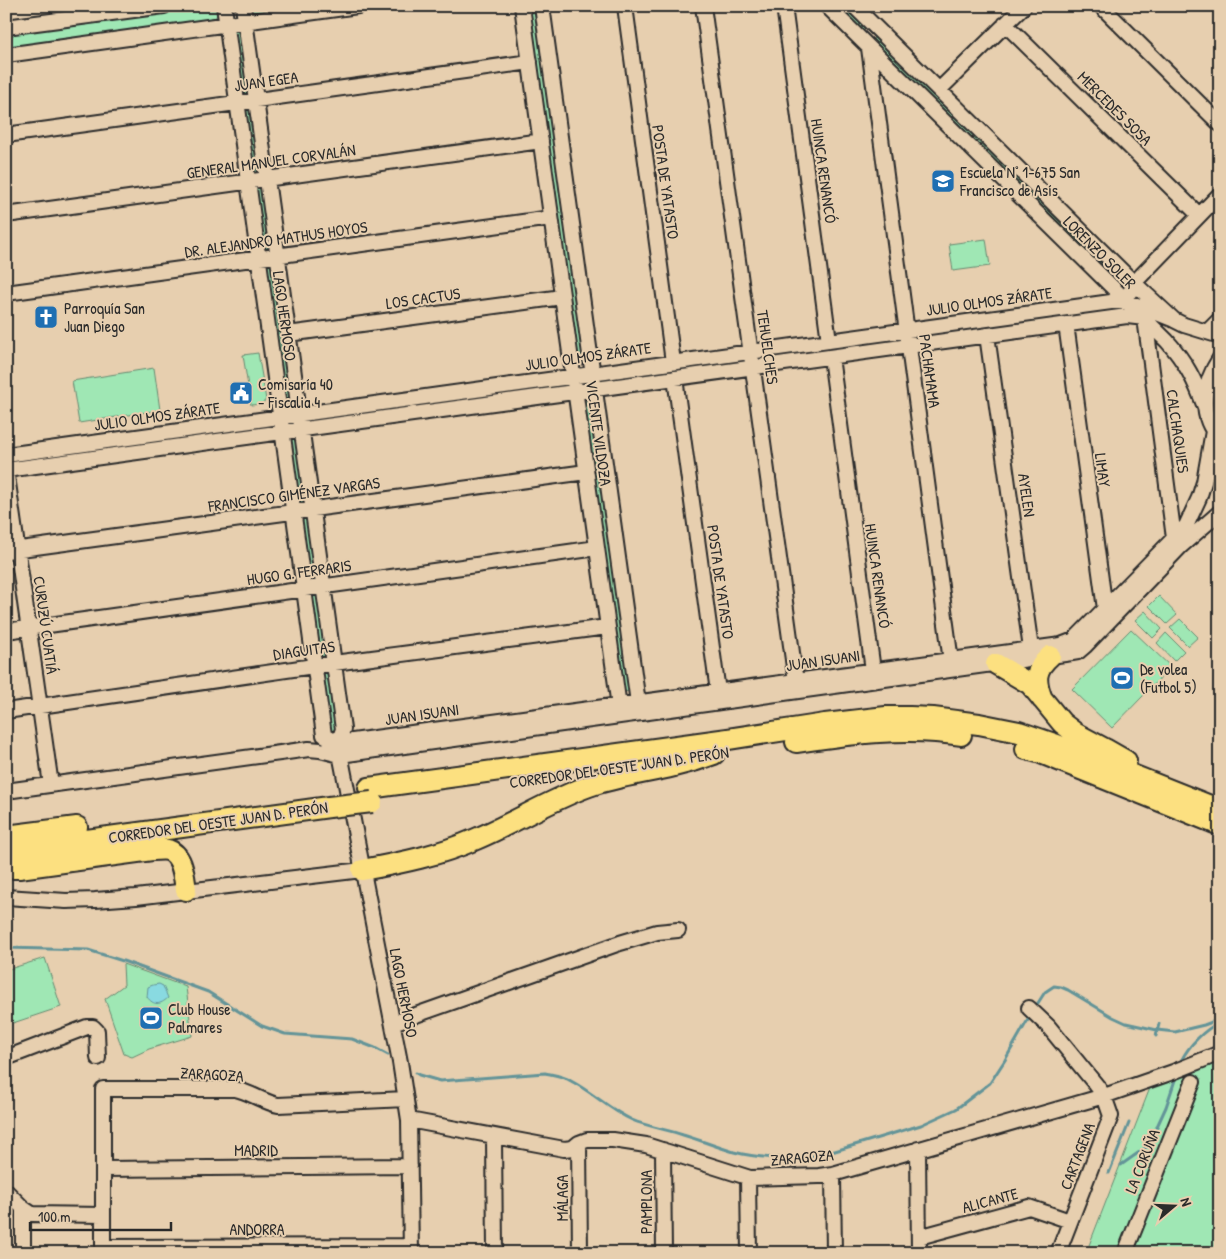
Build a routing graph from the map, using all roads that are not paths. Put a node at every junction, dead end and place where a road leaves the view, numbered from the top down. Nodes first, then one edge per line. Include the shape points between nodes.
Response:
1 (164, 6) edge
2 (224, 6) edge
3 (243, 6) edge
4 (358, 6) edge
5 (522, 6) edge
6 (542, 6) edge
7 (625, 6) edge
8 (703, 6) edge
9 (784, 6) edge
10 (827, 6) edge
11 (854, 6) edge
12 (1024, 6) edge
13 (1101, 6) edge
14 (144, 8) edge
15 (65, 13) edge
16 (245, 22) junction
17 (1006, 24) junction
18 (226, 25) junction
19 (874, 26) junction
20 (6, 27) edge
21 (866, 45) junction
22 (6, 55) edge
23 (530, 62) junction
24 (939, 90) junction
25 (256, 100) junction
26 (237, 103) junction
27 (1220, 124) edge
28 (6, 136) edge
29 (541, 140) junction
30 (267, 179) junction
31 (248, 182) junction
32 (1220, 194) edge
33 (6, 215) edge
34 (1200, 215) junction
35 (552, 218) junction
36 (277, 256) junction
37 (259, 259) junction
38 (1134, 283) junction
39 (6, 293) edge
40 (562, 297) junction
41 (1126, 302) junction
42 (1145, 318) junction
43 (1172, 319) junction
44 (1220, 319) edge
45 (1066, 324) junction
46 (906, 330) junction
47 (288, 334) junction
48 (1213, 334) edge
49 (987, 335) junction
50 (828, 341) junction
51 (909, 346) junction
52 (751, 352) junction
53 (831, 357) junction
54 (1220, 358) edge
55 (673, 362) junction
56 (753, 367) junction
57 (593, 374) junction
58 (573, 376) junction
59 (676, 378) junction
60 (595, 389) junction
61 (575, 392) junction
62 (1205, 407) junction
63 (299, 414) junction
64 (280, 417) junction
65 (301, 429) junction
66 (282, 432) junction
67 (1216, 434) edge
68 (6, 455) edge
69 (6, 470) edge
70 (586, 472) junction
71 (312, 509) junction
72 (293, 512) junction
73 (1220, 512) edge
74 (1178, 542) junction
75 (597, 548) junction
76 (12, 550) edge
77 (323, 586) junction
78 (304, 589) junction
79 (1108, 614) junction
80 (28, 628) junction
81 (607, 628) junction
82 (6, 631) edge
83 (1038, 655) junction
84 (988, 660) junction
85 (334, 663) junction
86 (952, 665) junction
87 (314, 666) junction
88 (873, 676) junction
89 (796, 686) junction
90 (719, 697) junction
91 (1043, 700) junction
92 (40, 706) junction
93 (638, 708) junction
94 (6, 711) edge
95 (619, 711) junction
96 (339, 749) junction
97 (714, 754) junction
98 (51, 785) junction
99 (6, 791) edge
100 (1179, 794) junction
101 (370, 795) junction
102 (328, 801) junction
103 (1206, 810) edge
104 (1220, 825) edge
105 (6, 836) edge
106 (6, 850) edge
107 (6, 868) edge
108 (362, 870) junction
109 (186, 890) junction
110 (6, 897) edge
111 (678, 930) dead end
112 (1029, 1008) dead end
113 (392, 1023) junction
114 (1220, 1053) edge
115 (6, 1058) edge
116 (98, 1058) dead end
117 (1193, 1082) dead end
118 (1104, 1096) junction
119 (406, 1099) junction
120 (409, 1120) junction
121 (494, 1136) junction
122 (580, 1143) junction
123 (918, 1149) junction
124 (663, 1150) junction
125 (410, 1166) junction
126 (103, 1169) junction
127 (833, 1174) junction
128 (748, 1178) junction
129 (6, 1191) edge
130 (23, 1208) junction
131 (103, 1215) junction
132 (1070, 1221) junction
133 (919, 1237) junction
134 (411, 1249) edge
135 (103, 1250) edge
136 (23, 1253) edge
137 (495, 1253) edge
138 (580, 1253) edge
139 (664, 1253) edge
140 (749, 1253) edge
141 (834, 1253) edge
142 (919, 1253) edge
143 (1058, 1253) edge
144 (1125, 1253) edge

1 - 14 street
2 - 18 street, LAGO HERMOSO
3 - 16 street, LAGO HERMOSO
4 - 16 street
5 - 23 street, VICENTE VILDOZA
6 - 57 street, VICENTE VILDOZA
7 - 55 street, POSTA DE YATASTO
8 - 52 street, TEHUELCHES
9 - 50 street, HUINCA RENANCÓ
10 - 21 street, LORENZO SOLER
11 - 19 street, LORENZO SOLER
12 - 17 street
13 - 27 street
14 - 15 street
15 - 20 street
16 - 18 street
16 - 25 street, LAGO HERMOSO
17 - 24 street
17 - 34 street, MERCEDES SOSA
18 - 22 street
18 - 26 street, LAGO HERMOSO
19 - 21 street
19 - 24 street, LORENZO SOLER
21 - 41 street, LORENZO SOLER
21 - 46 street, PACHAMAMA
23 - 25 street, JUAN EGEA
23 - 29 street, VICENTE VILDOZA
24 - 38 street, LORENZO SOLER
25 - 26 street, JUAN EGEA
25 - 30 street, LAGO HERMOSO
26 - 28 street, JUAN EGEA
26 - 31 street, LAGO HERMOSO
29 - 30 street, GENERAL MANUEL CORVALÁN
29 - 35 street, VICENTE VILDOZA
30 - 31 street, GENERAL MANUEL CORVALÁN
30 - 36 street, LAGO HERMOSO
31 - 33 street, GENERAL MANUEL CORVALÁN
31 - 37 street, LAGO HERMOSO
32 - 34 street
34 - 38 street
35 - 36 street, DR. ALEJANDRO MATHUS HOYOS
35 - 40 street, VICENTE VILDOZA
36 - 37 street, DR. ALEJANDRO MATHUS HOYOS
36 - 47 street, LAGO HERMOSO
37 - 39 street, DR. ALEJANDRO MATHUS HOYOS
37 - 64 street, LAGO HERMOSO
38 - 41 street
38 - 43 street, LORENZO SOLER
40 - 47 street, LOS CACTUS
40 - 58 street, VICENTE VILDOZA
41 - 42 street, LORENZO SOLER
41 - 43 street, JULIO OLMOS ZÁRATE
41 - 46 street, JULIO OLMOS ZÁRATE
42 - 45 street, JULIO OLMOS ZÁRATE via 1127,316
42 - 62 street, LORENZO SOLER via 1179,354
42 - 74 street, CALCHAQUIES
43 - 48 street, LORENZO SOLER
44 - 48 street
45 - 49 street, JULIO OLMOS ZÁRATE
45 - 79 street, LIMAY
46 - 50 street, JULIO OLMOS ZÁRATE
46 - 51 street, PACHAMAMA
47 - 63 street, LAGO HERMOSO
49 - 51 street, JULIO OLMOS ZÁRATE
49 - 83 street, AYELEN
50 - 52 street, JULIO OLMOS ZÁRATE
51 - 53 street, JULIO OLMOS ZÁRATE
51 - 86 street, PACHAMAMA
52 - 55 street, JULIO OLMOS ZÁRATE
52 - 56 street, TEHUELCHES
53 - 56 street, JULIO OLMOS ZÁRATE
53 - 88 street, HUINCA RENANCÓ
54 - 62 street via 1209,377
55 - 57 street, JULIO OLMOS ZÁRATE
56 - 59 street, JULIO OLMOS ZÁRATE
56 - 89 street, TEHUELCHES
57 - 58 street, JULIO OLMOS ZÁRATE
57 - 60 street, VICENTE VILDOZA
58 - 61 street, VICENTE VILDOZA
58 - 63 street, JULIO OLMOS ZÁRATE
59 - 60 street, JULIO OLMOS ZÁRATE
59 - 90 street, POSTA DE YATASTO
60 - 61 street, JULIO OLMOS ZÁRATE
60 - 93 street, VICENTE VILDOZA
61 - 65 street, JULIO OLMOS ZÁRATE
61 - 70 street, VICENTE VILDOZA
62 - 67 street, LORENZO SOLER via 1207,420
63 - 64 street, JULIO OLMOS ZÁRATE
63 - 65 street, LAGO HERMOSO
64 - 66 street, LAGO HERMOSO
64 - 68 street, JULIO OLMOS ZÁRATE
65 - 66 street, JULIO OLMOS ZÁRATE
65 - 71 street, LAGO HERMOSO
66 - 69 street, JULIO OLMOS ZÁRATE
66 - 72 street, LAGO HERMOSO
67 - 74 street, JUAN ISUANI via 1199,498
69 - 76 street, CURUZÚ CUATIÁ
70 - 71 street, FRANCISCO GIMÉNEZ VARGAS
70 - 75 street, VICENTE VILDOZA
71 - 72 street, FRANCISCO GIMÉNEZ VARGAS
71 - 77 street, LAGO HERMOSO
72 - 76 street, FRANCISCO GIMÉNEZ VARGAS
72 - 78 street, LAGO HERMOSO
73 - 74 street, JUAN ISUANI
74 - 79 street, JUAN ISUANI
75 - 77 street, HUGO G. FERRARIS
75 - 81 street, VICENTE VILDOZA
76 - 80 street, CURUZÚ CUATIÁ
77 - 78 street, HUGO G. FERRARIS
77 - 85 street, LAGO HERMOSO
78 - 80 street, HUGO G. FERRARIS
78 - 87 street, LAGO HERMOSO
79 - 83 street, JUAN ISUANI via 1074,640
79 - 83 street, JUAN ISUANI via 1078,652
80 - 82 street, HUGO G. FERRARIS
80 - 92 street, CURUZÚ CUATIÁ
81 - 85 street, DIAGUITAS
81 - 95 street, VICENTE VILDOZA
83 - 84 street, JUAN ISUANI
83 - 91 highway via 1041,667 1037,676 1038,687
84 - 86 street, JUAN ISUANI
84 - 91 highway via 1030,684
85 - 87 street, DIAGUITAS
85 - 96 street, LAGO HERMOSO via 343,729
86 - 88 street, JUAN ISUANI
87 - 92 street, DIAGUITAS
87 - 96 street, LAGO HERMOSO via 324,735
88 - 89 street, JUAN ISUANI
89 - 90 street, JUAN ISUANI
90 - 93 street, JUAN ISUANI
91 - 100 highway via 1075,733
92 - 94 street, DIAGUITAS
92 - 98 street, CURUZÚ CUATIÁ
93 - 95 street, JUAN ISUANI
95 - 96 street, JUAN ISUANI
96 - 98 street, JUAN ISUANI via 309,749
96 - 108 street, LAGO HERMOSO
97 - 101 highway, CORREDOR DEL OESTE JUAN D. PERÓN
97 - 103 highway, CORREDOR DEL OESTE JUAN D. PERÓN via 874,732 954,734 1017,746
97 - 108 highway via 590,786 456,847
98 - 99 street, JUAN ISUANI
100 - 101 highway, CORREDOR DEL OESTE JUAN D. PERÓN via 1018,732 933,718 894,717 825,724
100 - 103 highway, CORREDOR DEL OESTE JUAN D. PERÓN
101 - 102 highway, CORREDOR DEL OESTE JUAN D. PERÓN, bridge
102 - 105 highway, CORREDOR DEL OESTE JUAN D. PERÓN
102 - 106 highway, CORREDOR DEL OESTE JUAN D. PERÓN
103 - 104 highway, CORREDOR DEL OESTE JUAN D. PERÓN
107 - 109 highway via 166,850 177,857
108 - 109 street
108 - 113 street, LAGO HERMOSO
109 - 110 street via 95,900
111 - 113 street via 657,932 620,943
112 - 118 street, CARTAGENA via 1048,1026
113 - 119 street, LAGO HERMOSO
114 - 118 street, ZARAGOZA
115 - 116 street via 87,1026 97,1031
117 - 144 street, LA CORUÑA
118 - 123 street, ZARAGOZA
118 - 132 street, CARTAGENA via 1111,1116
119 - 120 street, LAGO HERMOSO
119 - 126 street, ZARAGOZA via 278,1105 235,1089 103,1089
120 - 121 street, ZARAGOZA
120 - 125 street, LAGO HERMOSO
121 - 122 street, ZARAGOZA via 564,1149
121 - 137 street
122 - 124 street, ZARAGOZA via 595,1139 612,1140
122 - 138 street, MÁLAGA
123 - 127 street, ZARAGOZA
123 - 133 street
124 - 128 street, ZARAGOZA
124 - 139 street, PAMPLONA
125 - 126 street, MADRID
125 - 134 street, LAGO HERMOSO
126 - 131 street
127 - 128 street, ZARAGOZA
127 - 141 street
128 - 140 street
129 - 130 street
130 - 131 street via 36,1215
130 - 136 street
131 - 135 street
132 - 133 street, ALICANTE via 1029,1207
132 - 143 street, CARTAGENA
133 - 142 street
134 - 135 street, ANDORRA

